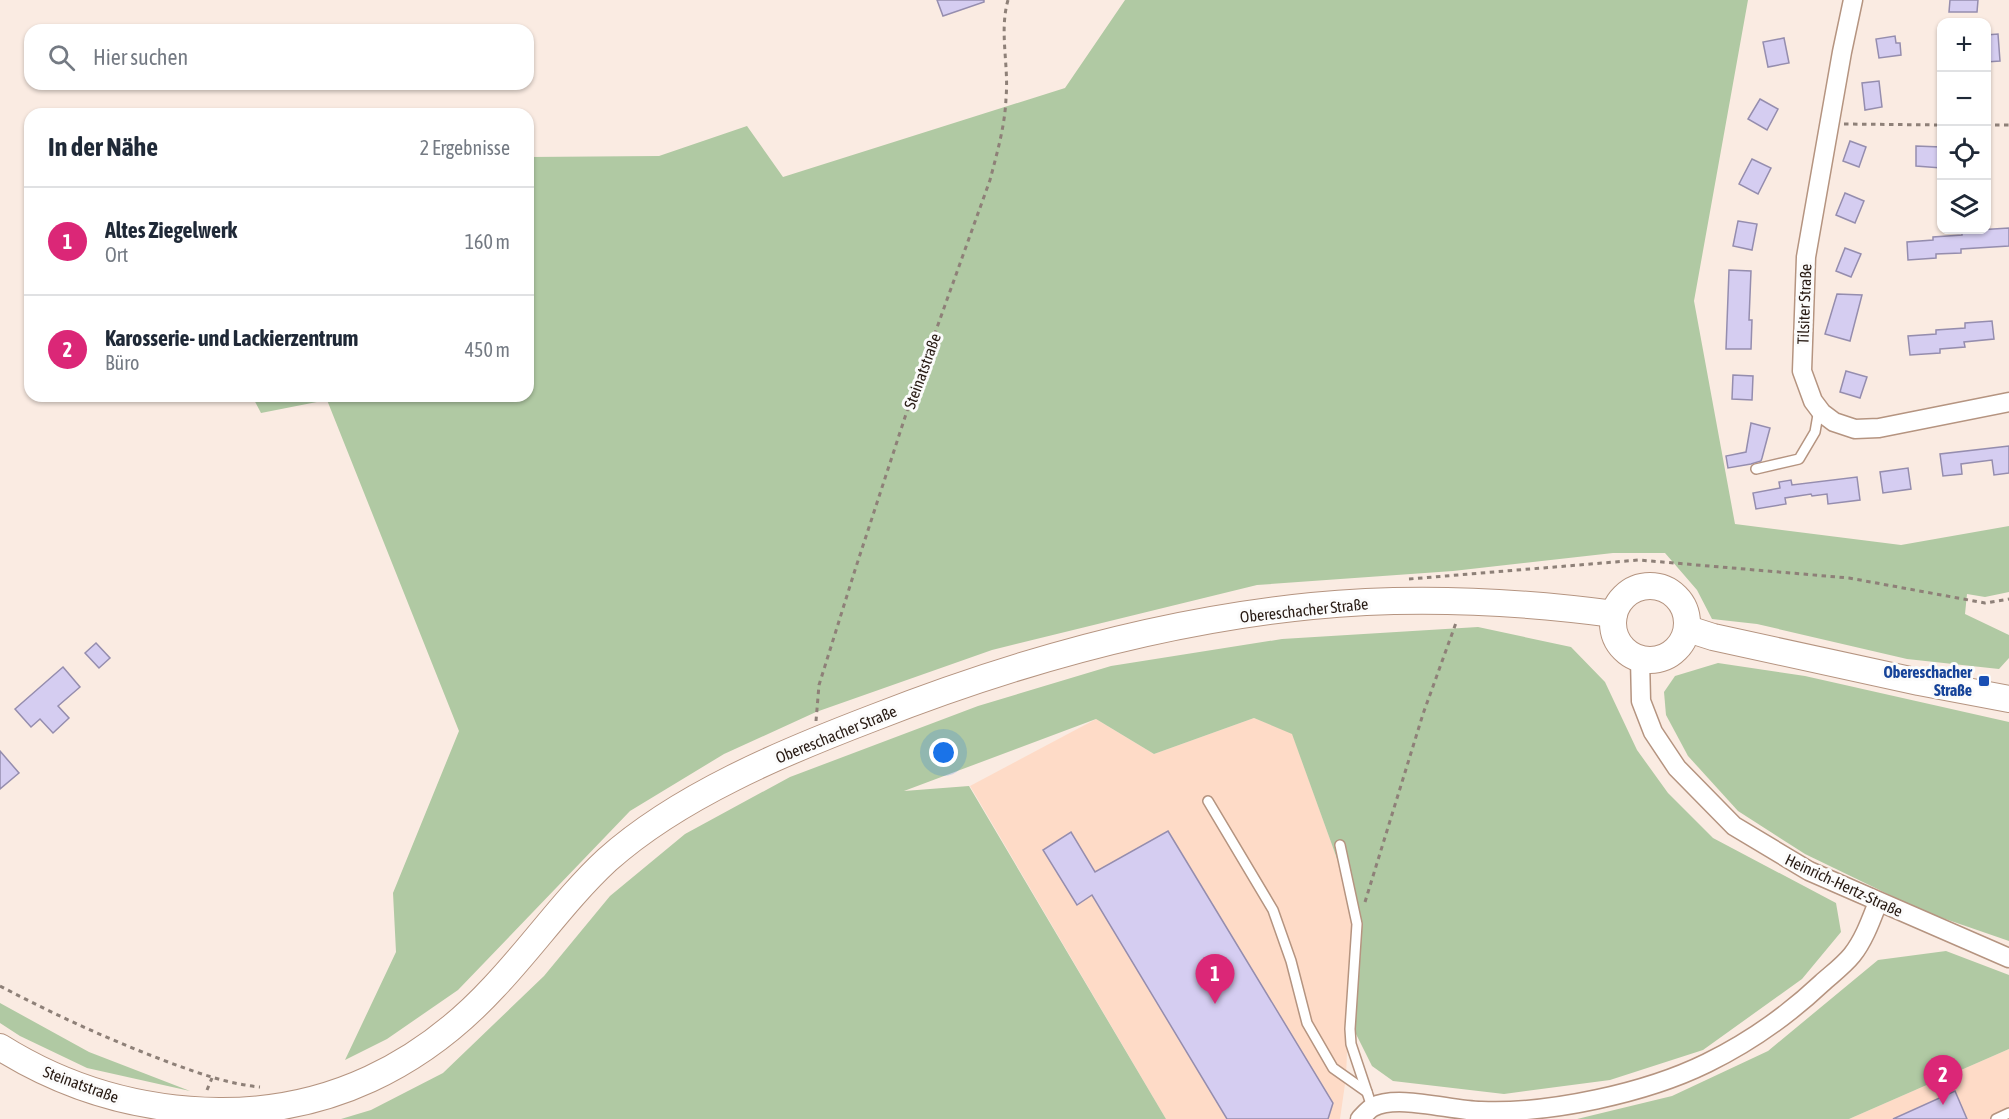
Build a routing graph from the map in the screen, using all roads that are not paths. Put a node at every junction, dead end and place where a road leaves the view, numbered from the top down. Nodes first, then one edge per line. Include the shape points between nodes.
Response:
1 (1853, 0) edge
2 (2009, 402) edge
3 (1819, 409) junction
4 (1756, 469) dead end
5 (1614, 614) junction
6 (1688, 629) junction
7 (1640, 659) junction
8 (2009, 699) edge
9 (1208, 801) dead end
10 (1340, 845) dead end
11 (1878, 902) junction
12 (2009, 958) edge
13 (0, 1047) edge
14 (1366, 1106) edge
15 (165, 1113) edge
16 (2009, 1113) edge
17 (1996, 1119) edge

1 - 3 street, Tilsiter Straße via 1806,257 1802,371
2 - 3 street via 1855,429 1834,422
3 - 4 lane via 1815,432 1799,459
5 - 6 main road via 1630,591 1658,586 1682,602
5 - 7 main road via 1618,642
5 - 15 main road, Obereschacher Straße via 1464,602 1345,604 1232,617 1143,634 1000,672 821,738 734,777 641,832 605,862 460,1021 393,1069 357,1085 279,1108
6 - 7 main road via 1670,655
6 - 8 main road
7 - 11 street, Heinrich-Hertz-Straße via 1641,701 1653,732 1677,768 1734,826 1809,871
9 - 14 lane via 1273,910 1307,1023 1333,1068
10 - 14 lane via 1358,924 1350,1036
11 - 12 street, Heinrich-Hertz-Straße
11 - 14 street via 1852,955 1803,1000 1706,1064 1659,1082 1544,1109 1481,1112 1392,1101
13 - 15 main road, Steinatstraße via 80,1087
16 - 17 lane

